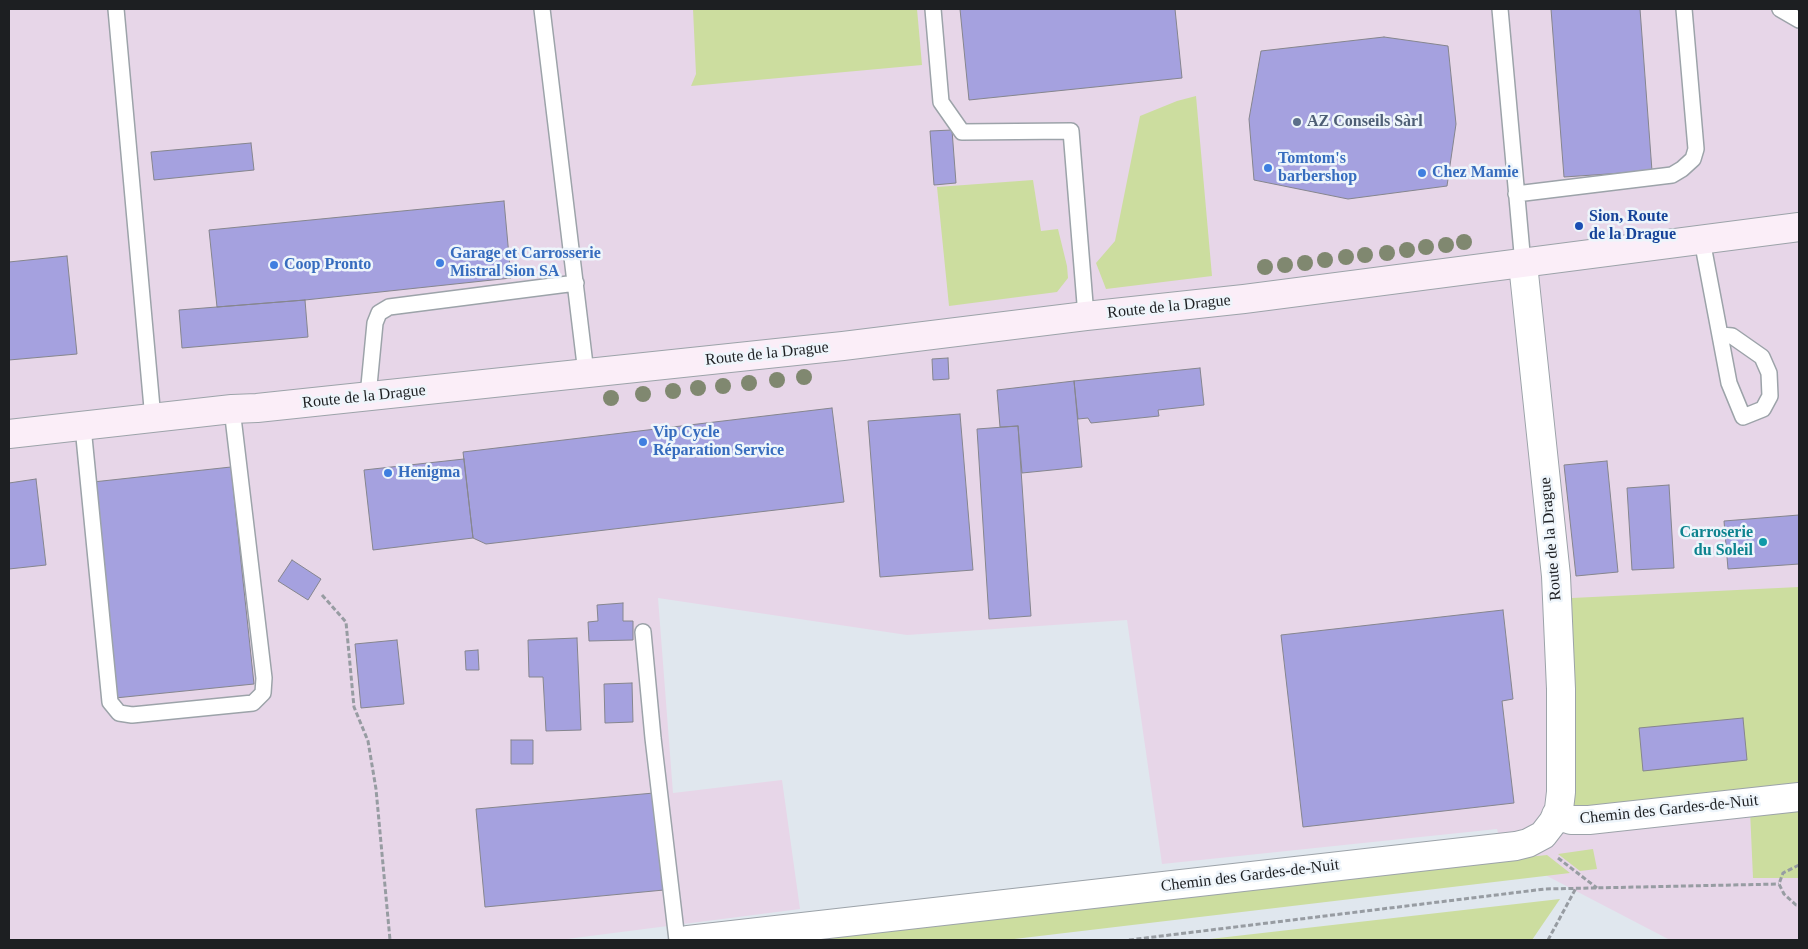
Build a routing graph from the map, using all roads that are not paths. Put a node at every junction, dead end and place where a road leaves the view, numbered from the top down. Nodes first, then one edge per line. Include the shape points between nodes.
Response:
1 (116, 9) edge
2 (542, 9) edge
3 (933, 9) edge
4 (1500, 9) edge
5 (1684, 9) edge
6 (1780, 9) edge
7 (1799, 20) edge
8 (1516, 194) junction
9 (1799, 227) edge
10 (1702, 240) junction
11 (1523, 264) junction
12 (576, 283) junction
13 (1086, 316) junction
14 (1721, 335) junction
15 (586, 373) junction
16 (368, 396) junction
17 (232, 409) junction
18 (153, 419) junction
19 (83, 426) junction
20 (9, 434) edge
21 (643, 632) dead end
22 (1799, 797) edge
23 (1556, 815) junction
24 (677, 940) edge
25 (688, 940) edge

1 - 18 lane
2 - 12 lane
3 - 13 lane via 941,102 962,132 1071,131
4 - 8 lane
5 - 8 lane via 1696,149 1693,160 1672,175
6 - 7 lane
8 - 11 lane
9 - 10 street, Route de la Drague
10 - 11 street, Route de la Drague
10 - 14 lane
11 - 13 street, Route de la Drague
11 - 23 street, Route de la Drague via 1556,576 1561,688 1561,792
12 - 15 lane
12 - 16 lane via 389,307 379,314 375,323
13 - 15 street, Route de la Drague
14 - 14 lane via 1729,383 1743,416 1763,409 1770,396 1769,373 1762,357 1732,336
15 - 16 street, Route de la Drague
16 - 17 street, Route de la Drague
17 - 18 street, Route de la Drague
17 - 19 lane via 264,678 263,693 253,703 132,715 119,713 110,702
18 - 19 street, Route de la Drague
19 - 20 street, Route de la Drague
21 - 24 lane
22 - 23 street, Chemin des Gardes-de-Nuit via 1589,820 1571,820
23 - 25 street, Chemin des Gardes-de-Nuit via 1543,835 1516,846

